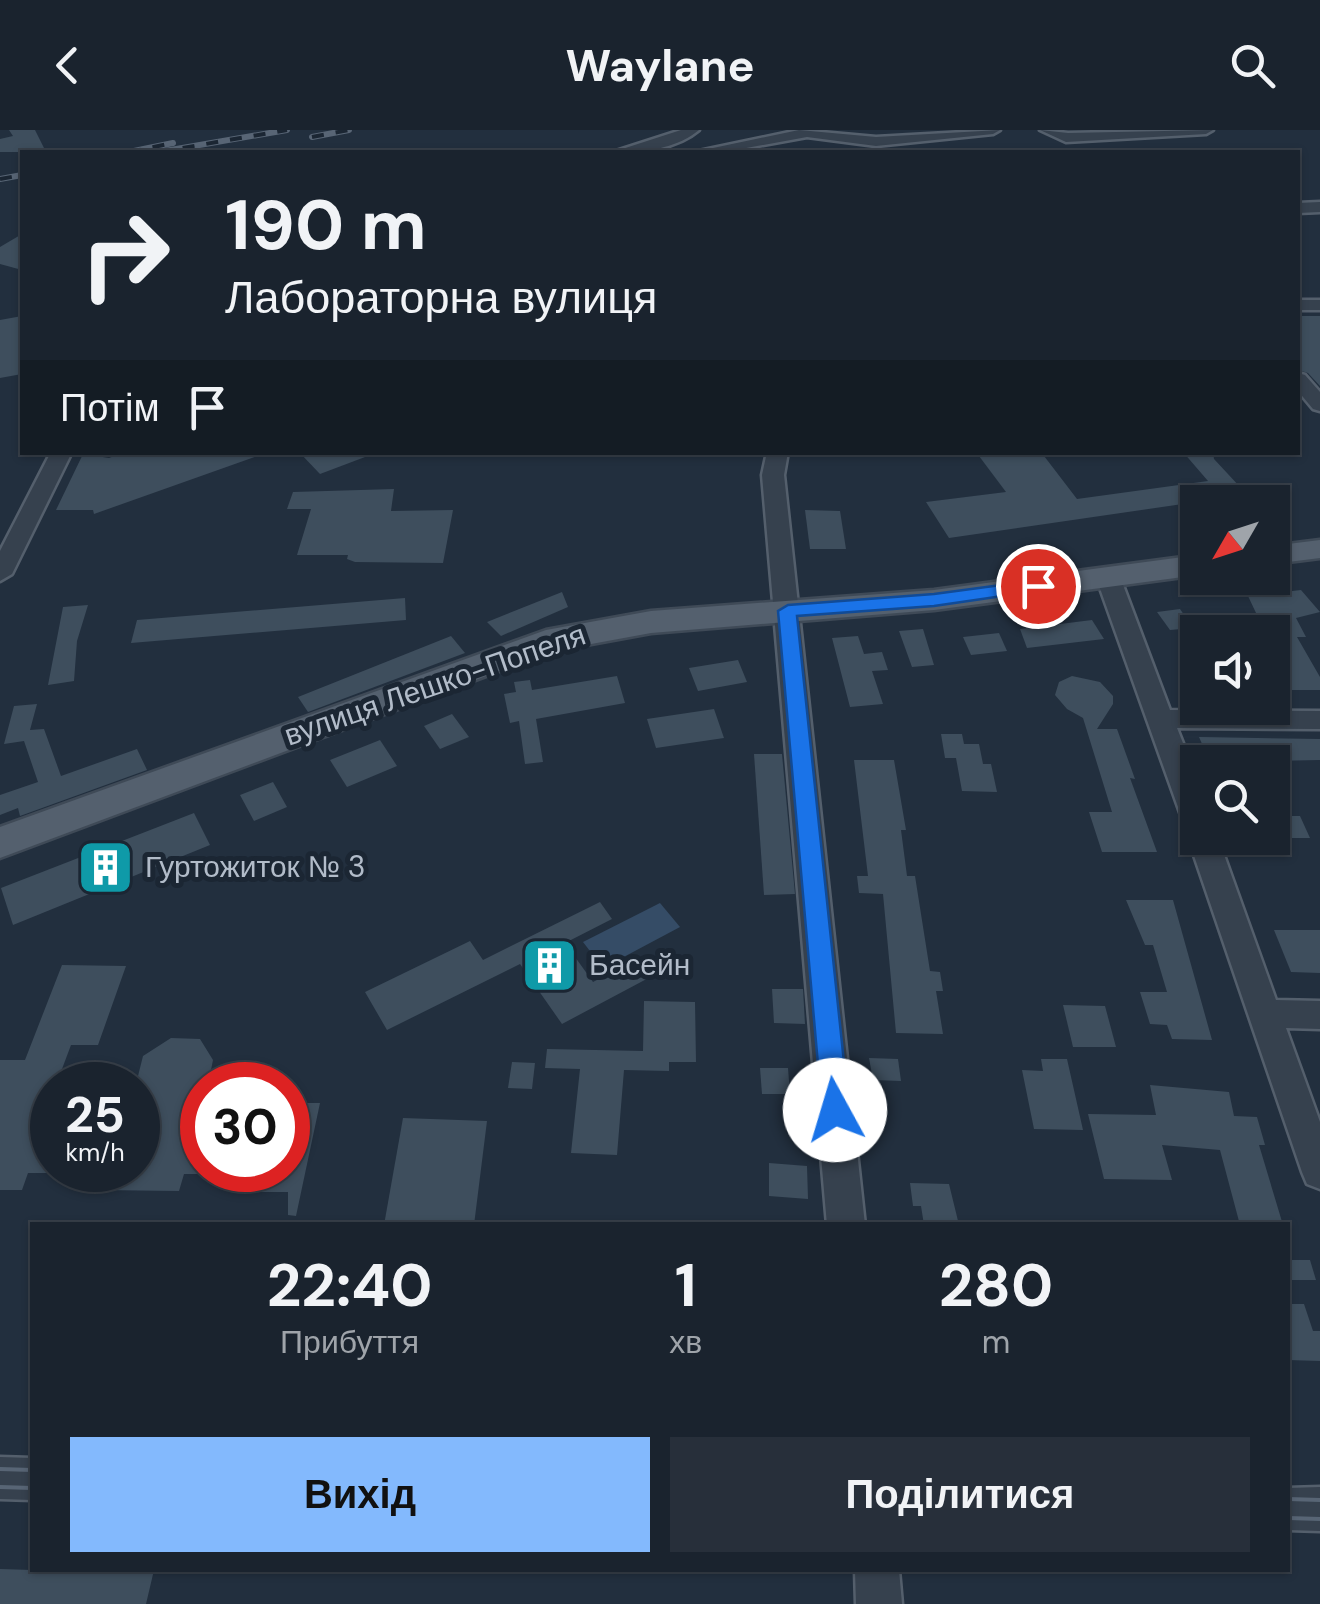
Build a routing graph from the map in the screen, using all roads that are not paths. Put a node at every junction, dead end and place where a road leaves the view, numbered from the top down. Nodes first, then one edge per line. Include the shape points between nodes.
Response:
1 (692, 130) edge
2 (993, 130) edge
3 (1047, 130) edge
4 (1206, 130) edge
5 (815, 131) edge
6 (629, 150) edge
7 (713, 150) edge
8 (1300, 381) edge
9 (1320, 405) edge
10 (60, 455) edge
11 (776, 455) edge
12 (1320, 550) edge
13 (1290, 554) edge
14 (3, 561) edge
15 (1180, 567) edge
16 (1108, 576) junction
17 (788, 611) junction
18 (1163, 719) junction
19 (1320, 720) edge
20 (1180, 769) edge
21 (0, 843) edge
22 (1209, 855) edge
23 (1264, 1014) junction
24 (1320, 1015) edge
25 (1320, 1172) edge
26 (846, 1222) edge
27 (0, 1478) edge
28 (30, 1478) edge
29 (1290, 1508) edge
30 (1320, 1509) edge
31 (876, 1572) edge
32 (878, 1604) edge

1 - 6 street
2 - 5 street via 847,142
3 - 4 street via 1066,138
5 - 7 street
8 - 9 street
10 - 14 street
11 - 17 street
12 - 13 main road
15 - 16 main road, вулиця Лешко-Попеля
16 - 17 main road, вулиця Лешко-Попеля
16 - 18 street
17 - 21 main road, вулиця Лешко-Попеля via 611,627 546,640
17 - 26 street
18 - 19 street
18 - 20 street
22 - 23 street
23 - 24 street
23 - 25 street
27 - 28 street
29 - 30 street
31 - 32 street

